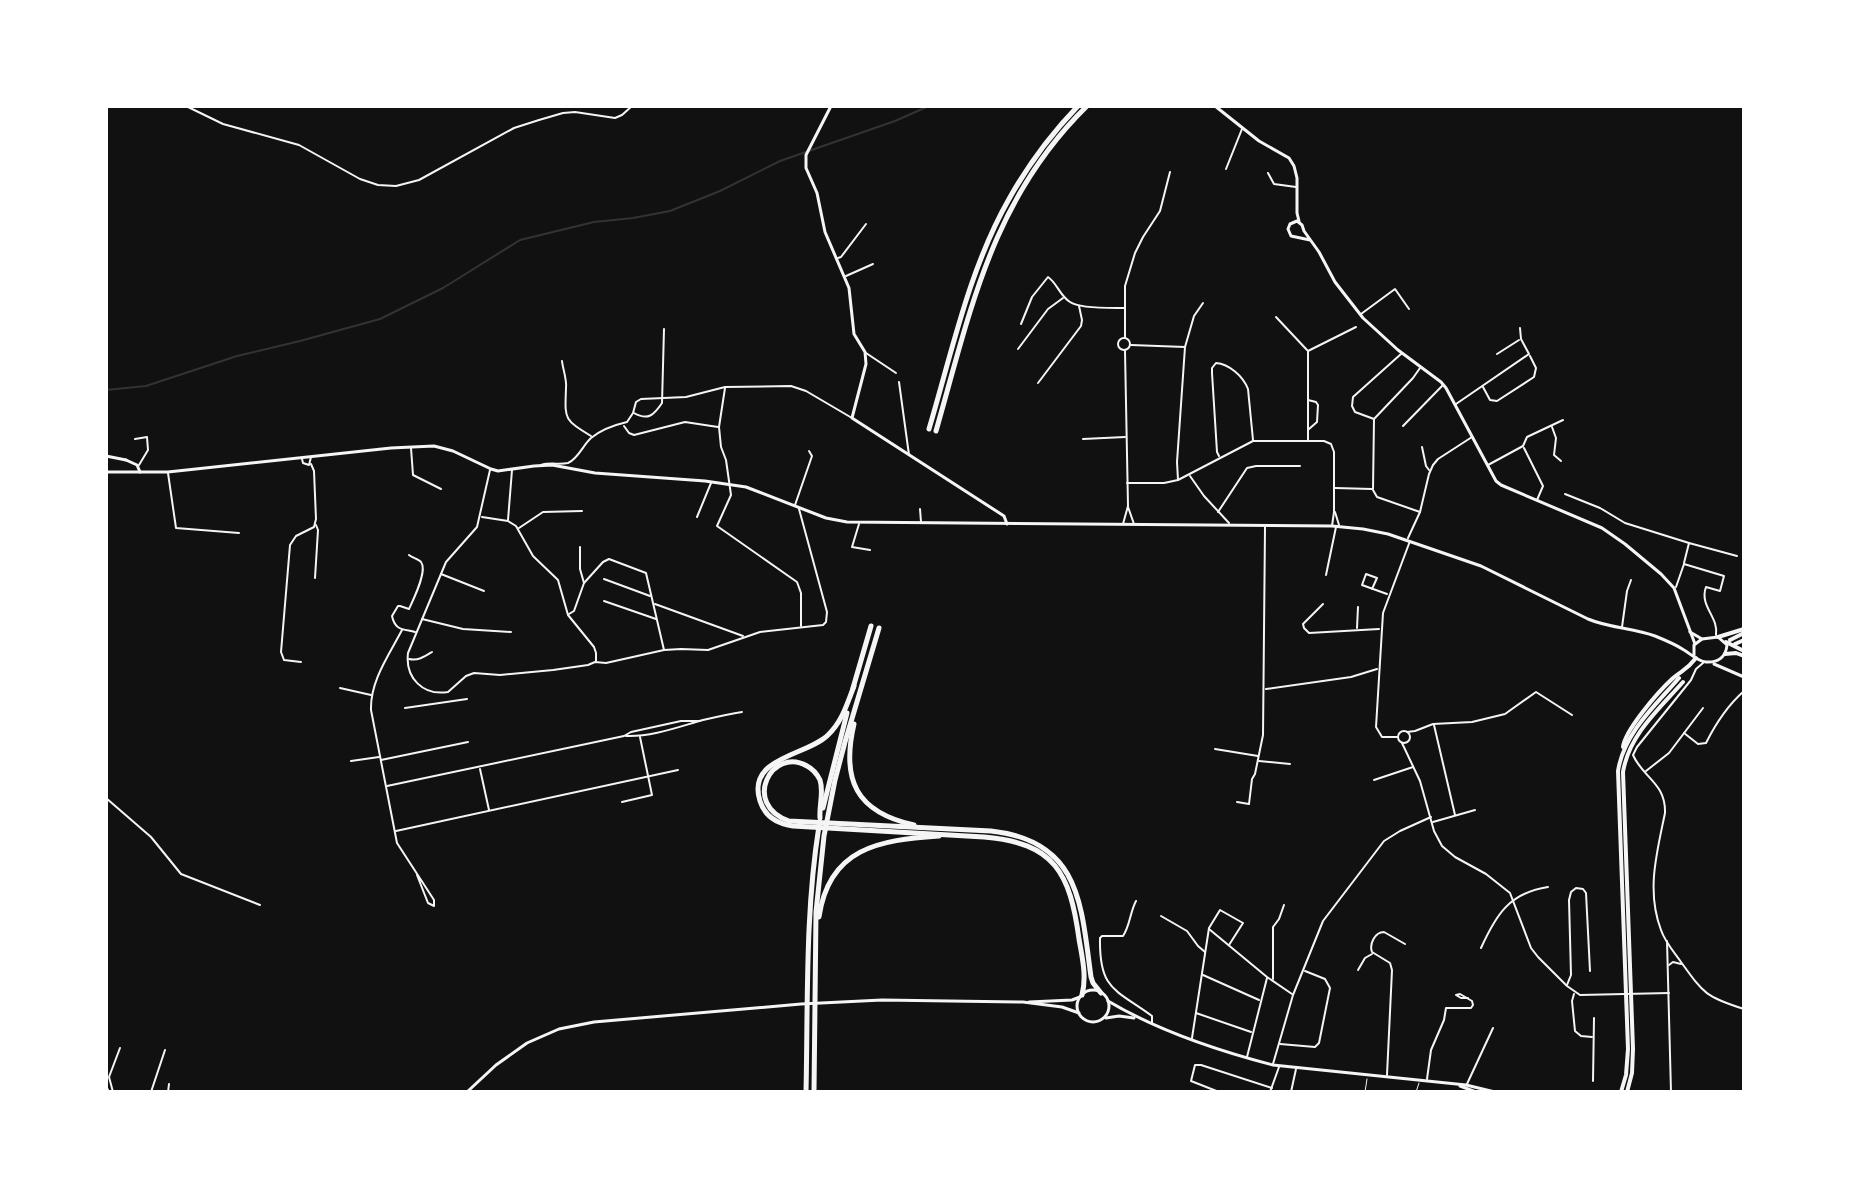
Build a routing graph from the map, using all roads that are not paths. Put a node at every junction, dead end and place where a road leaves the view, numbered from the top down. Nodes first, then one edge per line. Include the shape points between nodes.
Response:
1 (186, 106) edge
2 (632, 106) edge
3 (831, 106) edge
4 (1078, 106) edge
5 (1087, 106) edge
6 (1215, 106) edge
7 (1243, 129) junction
8 (1052, 140) junction
9 (1226, 169) dead end
10 (1170, 172) dead end
11 (1268, 173) dead end
12 (1298, 187) junction
13 (1296, 222) junction
14 (866, 224) dead end
15 (1304, 231) junction
16 (1298, 237) junction
17 (1310, 240) junction
18 (837, 259) junction
19 (873, 264) dead end
20 (845, 277) junction
21 (1064, 297) junction
22 (1203, 303) dead end
23 (1079, 305) junction
24 (1125, 308) junction
25 (1409, 309) dead end
26 (1360, 315) junction
27 (1276, 317) dead end
28 (1021, 324) dead end
29 (1356, 327) dead end
30 (1520, 328) dead end
31 (664, 329) dead end
32 (1125, 338) junction
33 (1521, 339) junction
34 (1131, 345) junction
35 (1185, 347) junction
36 (1018, 349) dead end
37 (1125, 351) junction
38 (1308, 351) junction
39 (865, 352) junction
40 (1402, 353) junction
41 (1497, 354) dead end
42 (1529, 354) junction
43 (562, 361) dead end
44 (1421, 367) junction
45 (896, 373) dead end
46 (899, 382) dead end
47 (1038, 383) dead end
48 (1443, 384) junction
49 (1482, 386) junction
50 (725, 387) junction
51 (663, 399) junction
52 (1308, 400) junction
53 (1456, 404) junction
54 (633, 413) junction
55 (852, 418) junction
56 (1374, 419) junction
57 (1563, 420) dead end
58 (623, 423) junction
59 (1403, 426) dead end
60 (1551, 426) junction
61 (719, 427) junction
62 (1308, 429) junction
63 (933, 430) dead end
64 (592, 437) junction
65 (1126, 437) junction
66 (1473, 437) junction
67 (135, 439) dead end
68 (1083, 439) dead end
69 (1308, 440) junction
70 (1253, 441) junction
71 (410, 446) junction
72 (1523, 446) junction
73 (1422, 447) dead end
74 (809, 451) dead end
75 (106, 456) edge
76 (311, 456) junction
77 (909, 456) junction
78 (301, 457) junction
79 (1220, 457) junction
80 (126, 460) junction
81 (1561, 461) dead end
82 (311, 464) junction
83 (138, 465) junction
84 (540, 465) junction
85 (1487, 465) junction
86 (1300, 466) dead end
87 (1177, 467) junction
88 (491, 469) junction
89 (131, 470) junction
90 (512, 470) junction
91 (1430, 470) junction
92 (106, 472) edge
93 (168, 472) junction
94 (140, 473) junction
95 (1187, 476) junction
96 (1178, 480) junction
97 (712, 482) junction
98 (1127, 483) junction
99 (730, 484) junction
100 (1335, 488) junction
101 (441, 489) dead end
102 (1373, 489) junction
103 (1565, 494) dead end
104 (1536, 501) junction
105 (1128, 506) junction
106 (797, 507) junction
107 (920, 509) dead end
108 (582, 511) dead end
109 (1218, 512) junction
110 (1334, 512) junction
111 (1420, 512) junction
112 (481, 517) junction
113 (697, 517) dead end
114 (508, 521) junction
115 (860, 523) junction
116 (922, 523) junction
117 (315, 524) junction
118 (1007, 524) junction
119 (1123, 525) junction
120 (1134, 525) junction
121 (1230, 526) junction
122 (1265, 526) junction
123 (1335, 526) junction
124 (518, 528) junction
125 (239, 533) dead end
126 (1408, 541) junction
127 (1689, 543) junction
128 (580, 547) dead end
129 (870, 550) dead end
130 (409, 555) dead end
131 (1737, 556) dead end
132 (1684, 564) junction
133 (440, 574) junction
134 (1326, 575) dead end
135 (315, 578) dead end
136 (604, 579) dead end
137 (1631, 580) dead end
138 (584, 583) junction
139 (1674, 588) junction
140 (1372, 589) dead end
141 (484, 591) dead end
142 (1388, 595) junction
143 (651, 596) junction
144 (604, 601) dead end
145 (654, 604) junction
146 (1323, 604) dead end
147 (1358, 607) dead end
148 (568, 615) junction
149 (422, 619) junction
150 (657, 619) junction
151 (801, 626) junction
152 (871, 626) dead end
153 (879, 628) dead end
154 (1381, 628) junction
155 (1621, 628) junction
156 (402, 630) junction
157 (1357, 630) junction
158 (1744, 631) edge
159 (511, 632) dead end
160 (1690, 632) junction
161 (416, 633) junction
162 (1717, 636) junction
163 (744, 637) junction
164 (1702, 639) junction
165 (1728, 641) junction
166 (1744, 641) edge
167 (1735, 644) dead end
168 (1694, 645) junction
169 (1683, 649) junction
170 (664, 650) junction
171 (432, 652) dead end
172 (1744, 654) edge
173 (1725, 655) junction
174 (1695, 657) junction
175 (407, 658) junction
176 (301, 662) dead end
177 (595, 662) junction
178 (1704, 662) junction
179 (1710, 662) junction
180 (1379, 668) junction
181 (1728, 669) junction
182 (1688, 675) junction
183 (1744, 677) edge
184 (854, 686) junction
185 (340, 688) dead end
186 (1264, 689) junction
187 (1744, 691) edge
188 (440, 693) junction
189 (372, 695) junction
190 (467, 699) dead end
191 (442, 703) junction
192 (405, 708) dead end
193 (1703, 708) dead end
194 (742, 712) dead end
195 (854, 712) junction
196 (1572, 715) dead end
197 (700, 721) junction
198 (1433, 724) junction
199 (1415, 731) junction
200 (1407, 732) junction
201 (1684, 733) junction
202 (624, 736) junction
203 (640, 736) junction
204 (1398, 737) junction
205 (1408, 740) junction
206 (468, 742) dead end
207 (1402, 743) junction
208 (1215, 749) dead end
209 (1623, 750) junction
210 (1406, 751) junction
211 (380, 759) junction
212 (1259, 759) junction
213 (351, 761) dead end
214 (1290, 764) dead end
215 (1414, 767) junction
216 (479, 768) junction
217 (678, 770) dead end
218 (1646, 771) junction
219 (649, 776) junction
220 (1374, 780) dead end
221 (385, 786) junction
222 (106, 798) edge
223 (622, 802) dead end
224 (1237, 802) dead end
225 (1475, 810) dead end
226 (490, 811) junction
227 (1455, 815) junction
228 (1431, 817) junction
229 (820, 818) junction
230 (1432, 823) junction
231 (803, 824) junction
232 (843, 826) junction
233 (923, 827) junction
234 (395, 831) junction
235 (952, 835) junction
236 (417, 875) junction
237 (1548, 887) dead end
238 (1136, 901) dead end
239 (1514, 901) junction
240 (260, 905) dead end
241 (1284, 905) dead end
242 (1161, 916) dead end
243 (1209, 928) junction
244 (817, 934) junction
245 (1667, 941) junction
246 (1405, 944) dead end
247 (1229, 945) junction
248 (1481, 948) dead end
249 (1205, 952) junction
250 (1373, 954) junction
251 (1683, 964) junction
252 (1668, 966) junction
253 (1303, 970) junction
254 (1358, 970) dead end
255 (812, 971) junction
256 (1590, 971) dead end
257 (1202, 974) junction
258 (1267, 977) junction
259 (1273, 980) junction
260 (1566, 985) junction
261 (1101, 993) junction
262 (1575, 993) junction
263 (1669, 993) junction
264 (1293, 995) junction
265 (1081, 996) junction
266 (1468, 998) dead end
267 (1108, 1001) junction
268 (1261, 1001) junction
269 (1023, 1002) junction
270 (1744, 1009) edge
271 (1079, 1013) junction
272 (1195, 1013) junction
273 (1138, 1018) junction
274 (1594, 1018) dead end
275 (1101, 1020) junction
276 (1152, 1024) junction
277 (1493, 1028) dead end
278 (1252, 1033) junction
279 (1593, 1037) junction
280 (1192, 1038) junction
281 (1278, 1044) junction
282 (120, 1048) dead end
283 (165, 1050) dead end
284 (1246, 1058) junction
285 (1273, 1065) junction
286 (1280, 1066) junction
287 (1296, 1067) junction
288 (1368, 1074) junction
289 (1387, 1076) junction
290 (1419, 1080) junction
291 (1427, 1081) junction
292 (1593, 1081) dead end
293 (169, 1084) dead end
294 (106, 1086) edge
295 (1464, 1086) junction
296 (1484, 1089) junction
297 (1271, 1090) edge
298 (109, 1092) edge
299 (151, 1092) edge
300 (168, 1092) edge
301 (467, 1092) edge
302 (806, 1092) edge
303 (814, 1092) edge
304 (1219, 1092) edge
305 (1291, 1092) edge
306 (1365, 1092) edge
307 (1416, 1092) edge
308 (1465, 1092) edge
309 (1473, 1092) edge
310 (1495, 1092) edge
311 (1624, 1092) edge
312 (1671, 1092) edge

1 - 2 street via 223,124 299,145 360,179 396,186 419,180 514,128 563,113 615,118
3 - 18 main road via 805,163
4 - 8 highway
5 - 8 highway
6 - 7 main road
7 - 9 street
7 - 12 main road via 1289,158
8 - 63 highway via 1021,177 990,237
10 - 24 street via 1160,211 1135,253
11 - 12 street via 1272,183
12 - 13 main road
13 - 15 main road
13 - 16 main road via 1289,231
14 - 18 street
15 - 16 main road
15 - 17 main road
16 - 17 main road
17 - 26 main road
18 - 20 main road
19 - 20 street
20 - 39 main road via 854,334
21 - 23 street
21 - 28 street via 1050,277 1044,280
21 - 36 street via 1048,309
22 - 35 street
23 - 24 street
23 - 47 street via 1081,326
24 - 32 street
25 - 26 street via 1395,289
26 - 40 main road
27 - 38 street
29 - 38 street
30 - 33 street
31 - 51 street
32 - 34 street
32 - 37 street via 1118,344
33 - 41 street
33 - 42 street
34 - 35 street
34 - 37 street
35 - 87 street
37 - 65 street
38 - 52 street
39 - 45 street
39 - 55 main road
40 - 44 main road
40 - 56 street via 1353,397 1355,412
42 - 49 street
42 - 49 street via 1534,377 1495,402
43 - 64 street via 566,414
44 - 48 main road
44 - 56 street
46 - 77 street
48 - 53 main road
48 - 59 street
49 - 53 street
50 - 51 street
50 - 55 street via 795,386
50 - 61 street
51 - 54 street via 639,400
51 - 54 street via 649,416
52 - 62 street
52 - 62 street via 1318,405 1317,422
53 - 66 main road
54 - 58 street
55 - 77 main road
56 - 102 street
57 - 60 street
58 - 61 street via 632,435 685,422
58 - 64 street
60 - 72 street via 1527,437
60 - 81 street via 1556,435 1554,455
61 - 99 street
62 - 69 street
64 - 84 street via 570,462
65 - 68 street
65 - 98 street
66 - 85 main road
66 - 91 street
67 - 83 street via 147,437 148,450
69 - 70 street
69 - 100 street via 1332,447
70 - 79 street
70 - 79 street via 1246,383 1218,363 1212,373
71 - 76 main road
71 - 88 main road via 443,448
71 - 101 street via 413,475
72 - 85 street
72 - 104 street via 1543,486
73 - 91 street
74 - 106 street
75 - 80 main road
76 - 78 main road
76 - 82 street
77 - 118 main road via 1004,516
78 - 82 street via 305,465
78 - 93 main road
79 - 95 street
80 - 83 main road
80 - 89 main road
82 - 117 street
83 - 89 main road
83 - 94 main road
84 - 90 main road
84 - 97 main road
85 - 104 main road via 1497,483
86 - 109 street via 1247,468
87 - 95 street
87 - 96 street
88 - 90 main road
88 - 112 street
89 - 92 main road
89 - 94 main road
90 - 114 street
91 - 111 street
93 - 94 main road
93 - 125 street via 176,528
95 - 96 street
95 - 109 street
96 - 98 street
97 - 99 main road
97 - 113 street
98 - 105 street
99 - 106 main road
99 - 151 street via 731,495 717,526 797,582
100 - 102 street
100 - 110 street
102 - 111 street via 1377,497
103 - 127 street via 1635,527
104 - 139 main road via 1607,531
105 - 119 street
105 - 120 street
106 - 115 main road
106 - 151 street via 827,612 821,626
107 - 116 street
108 - 124 street via 543,512
109 - 121 street
110 - 123 street
110 - 123 street
111 - 126 street
112 - 114 street
112 - 133 street
114 - 124 street
115 - 116 main road
115 - 129 street via 852,547
116 - 118 main road
117 - 135 street
117 - 176 street via 292,540 290,550 281,658
118 - 119 main road
119 - 120 main road
120 - 121 main road
121 - 122 main road
122 - 123 main road
122 - 186 street
123 - 126 main road
123 - 134 street
124 - 148 street via 533,556 560,583
126 - 142 street
126 - 155 main road via 1488,569 1595,622
127 - 131 street
127 - 132 street
128 - 138 street
130 - 156 street via 424,568 409,609 400,606 393,612
132 - 139 street
132 - 162 street via 1724,576 1720,591 1706,587 1703,594
133 - 141 street
133 - 149 street
136 - 143 street
137 - 155 street
138 - 143 street via 603,562 613,559 646,573
138 - 148 street
139 - 160 main road
140 - 142 street
142 - 154 street
143 - 145 street
144 - 150 street
145 - 150 street
145 - 163 street
146 - 157 street via 1303,624 1309,633
147 - 157 street
148 - 177 street via 594,647
149 - 159 street
149 - 161 street
150 - 170 street
151 - 163 street
152 - 184 highway
153 - 195 highway
154 - 157 street
154 - 180 street
155 - 169 main road
156 - 161 street
156 - 189 street
158 - 162 main road
158 - 165 main road
160 - 164 main road
160 - 168 main road
161 - 175 street
162 - 164 main road
162 - 165 main road
163 - 170 street via 708,650
164 - 168 main road
165 - 172 main road
165 - 173 main road
166 - 167 main road
168 - 169 main road
168 - 174 main road
169 - 174 main road
170 - 177 street
171 - 175 street
172 - 173 main road
173 - 179 main road
173 - 181 main road
174 - 178 main road
174 - 182 main road
175 - 188 street via 416,683
177 - 188 street via 500,675 474,673
178 - 179 main road
178 - 182 street
179 - 181 main road
180 - 186 street
180 - 204 street via 1377,730 1382,737
181 - 183 main road
182 - 209 main road via 1670,681 1632,727
182 - 218 street via 1634,751
184 - 229 highway
184 - 231 highway via 828,736 774,763 761,779 760,801 769,815 782,823
185 - 189 street
186 - 212 street
187 - 201 street via 1706,743 1698,744
188 - 191 street
189 - 211 street
190 - 191 street
191 - 192 street
193 - 201 street
194 - 197 street
195 - 233 highway via 848,759 859,793 885,816
195 - 244 highway via 826,823
196 - 198 street via 1536,692 1505,714
197 - 202 street
197 - 203 street
198 - 199 street
198 - 227 street
199 - 200 street
199 - 205 street
200 - 204 street
200 - 205 street
201 - 218 street
202 - 203 street
202 - 216 street
203 - 219 street
204 - 207 street
205 - 207 street
205 - 210 street
206 - 211 street
207 - 210 street
208 - 212 street
209 - 311 main road via 1618,788 1628,1060
209 - 311 main road via 1681,680 1637,735 1623,772 1633,1049
210 - 215 street
211 - 213 street
211 - 221 street
212 - 214 street
212 - 224 street via 1249,804
215 - 220 street
215 - 228 street
216 - 221 street
216 - 226 street
217 - 219 street
218 - 245 street via 1665,801 1652,885
219 - 223 street via 652,795
219 - 226 street
221 - 234 street
222 - 240 street via 141,827 181,874
225 - 227 street
226 - 234 street
227 - 230 street
228 - 230 street
228 - 253 street via 1378,848 1323,921
229 - 231 highway via 822,790 816,774 804,764 785,763 767,778 765,798 776,815
229 - 255 highway via 811,887
230 - 239 street via 1442,846 1493,879
231 - 232 highway
232 - 233 highway
232 - 235 highway
233 - 261 highway via 1014,834 1054,857 1078,896 1091,977
234 - 236 street
235 - 244 highway via 895,840 851,857 826,890
235 - 265 highway via 1021,843 1056,867 1074,905 1085,984
236 - 236 street via 428,903 434,906 434,900
237 - 239 street via 1532,889
238 - 276 street via 1126,933 1100,938 1102,967 1111,988 1152,1016
239 - 248 street via 1494,919
239 - 260 street via 1531,948
241 - 259 street via 1273,927
242 - 249 street via 1187,931
243 - 247 street
243 - 247 street via 1220,910 1242,922
243 - 249 street
244 - 255 highway
245 - 251 street
245 - 252 street
246 - 250 street via 1381,932 1371,945
247 - 258 street
249 - 257 street
250 - 254 street
250 - 289 street via 1390,963 1392,970
251 - 252 street
251 - 270 street via 1706,994
252 - 263 street
253 - 264 street
253 - 281 street via 1325,979 1330,988 1320,1039 1315,1047
255 - 302 highway
255 - 303 highway
256 - 260 street via 1586,893 1576,888 1569,900 1571,975
257 - 268 street
257 - 272 street
258 - 259 street
258 - 268 street
259 - 264 street
260 - 262 street
261 - 265 main road via 1093,990
261 - 267 main road
262 - 263 street
262 - 279 street via 1575,1031
263 - 312 street
264 - 281 street
265 - 269 main road
265 - 271 main road
266 - 291 street via 1471,1008 1446,1008
267 - 273 main road
267 - 275 main road
268 - 278 street
269 - 271 main road
269 - 301 main road via 851,1001 586,1023 527,1043
271 - 275 main road via 1091,1022
272 - 278 street
272 - 280 street
273 - 275 main road
273 - 276 main road
274 - 279 street
276 - 280 main road
277 - 295 street
278 - 284 street
279 - 292 street
280 - 284 main road
281 - 285 street
282 - 298 street
283 - 299 street
284 - 285 main road
285 - 286 main road
286 - 287 main road
286 - 297 street
287 - 288 main road
287 - 305 street
288 - 289 main road
288 - 306 lane
289 - 290 main road
290 - 291 main road
290 - 307 lane
291 - 295 main road
293 - 300 street
294 - 298 street
295 - 296 main road
295 - 308 main road
295 - 309 main road
296 - 309 main road
296 - 310 main road
297 - 304 street via 1195,1065 1191,1081

